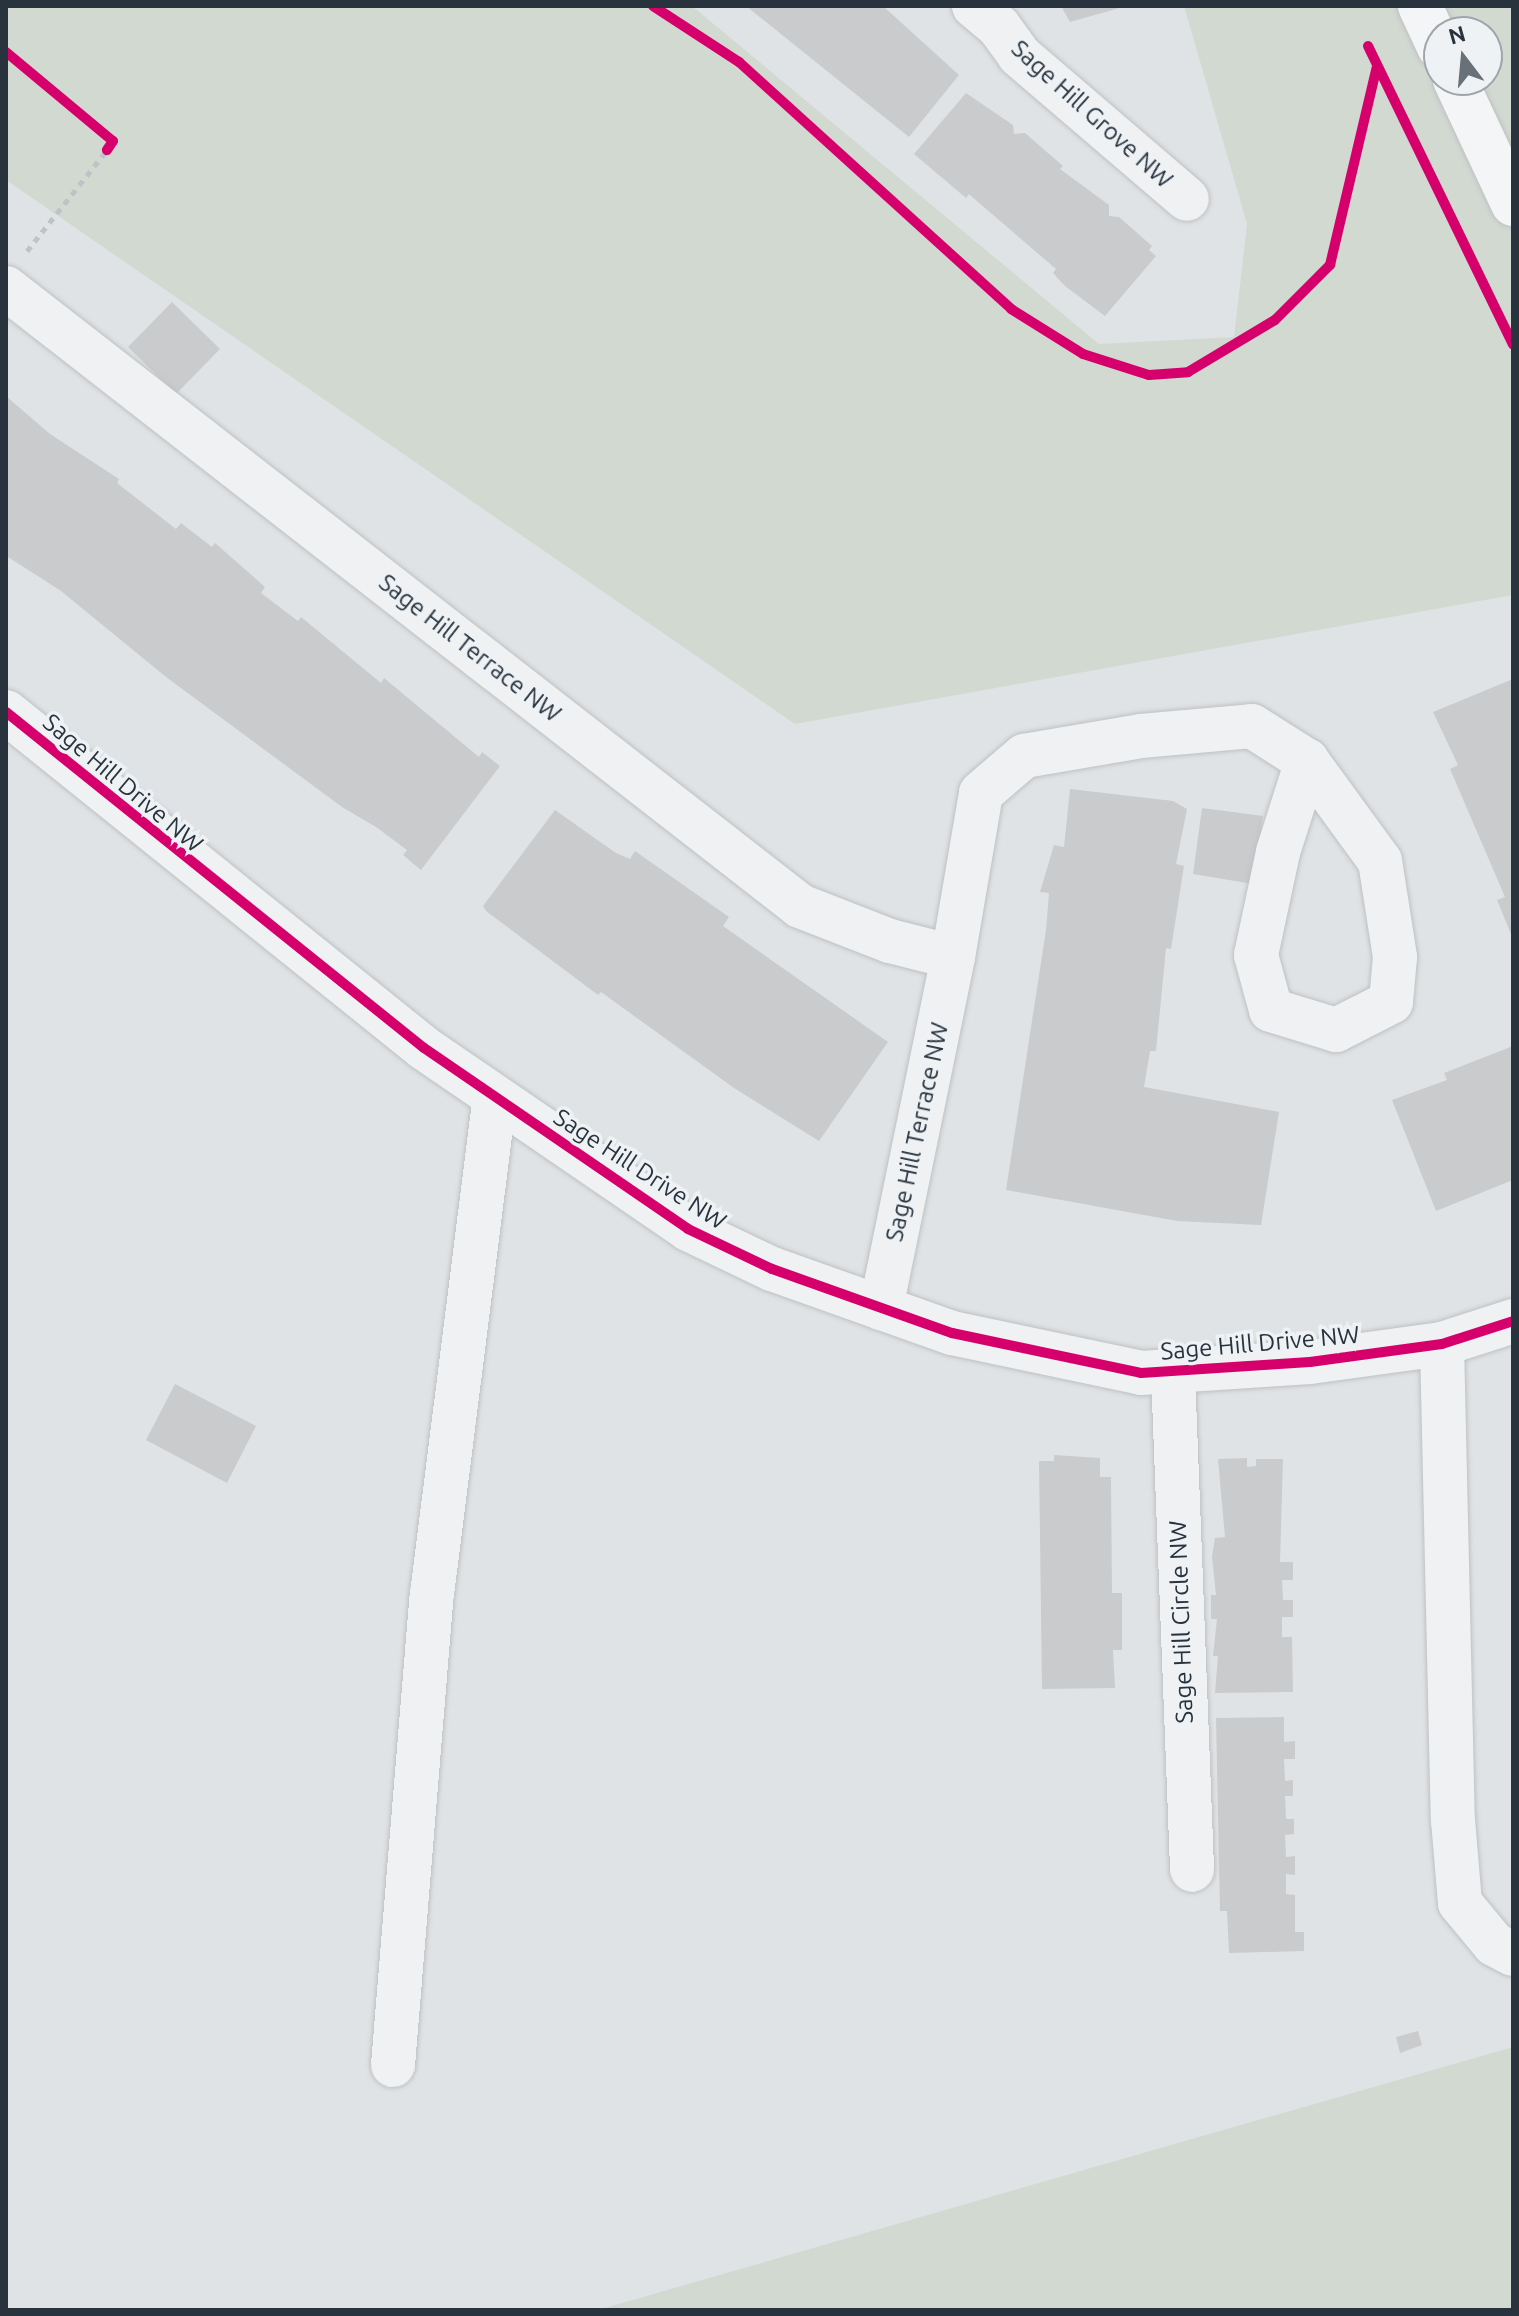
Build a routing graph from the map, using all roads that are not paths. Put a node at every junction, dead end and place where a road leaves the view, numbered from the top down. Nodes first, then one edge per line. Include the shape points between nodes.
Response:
1 (988, 13) edge
2 (1462, 96) edge
3 (1187, 199) dead end
4 (1513, 204) edge
5 (8, 293) edge
6 (6, 712) edge
7 (1307, 761) junction
8 (953, 957) junction
9 (495, 1098) junction
10 (881, 1308) junction
11 (1513, 1321) edge
12 (1442, 1344) junction
13 (1173, 1373) junction
14 (1192, 1870) dead end
15 (1513, 1954) edge
16 (393, 2065) dead end

1 - 3 street, Sage Hill Grove NW via 1019,55
2 - 4 main road
5 - 8 street, Sage Hill Terrace NW via 800,906 890,941
6 - 9 street, Sage Hill Drive NW via 307,957
7 - 7 street, Sage Hill Terrace NW via 1278,852 1256,955 1271,1010 1336,1030 1391,1002 1395,957 1380,861
7 - 8 street, Sage Hill Terrace NW via 1252,726 1141,736 1024,756 981,793
8 - 10 street, Sage Hill Terrace NW
9 - 10 street, Sage Hill Drive NW via 688,1229 772,1269
9 - 16 street via 432,1594
10 - 13 street, Sage Hill Drive NW via 952,1333 1141,1373
11 - 12 street, Sage Hill Drive NW
12 - 13 street, Sage Hill Drive NW
12 - 15 street via 1453,1820 1460,1903 1494,1944
13 - 14 street, Sage Hill Circle NW

